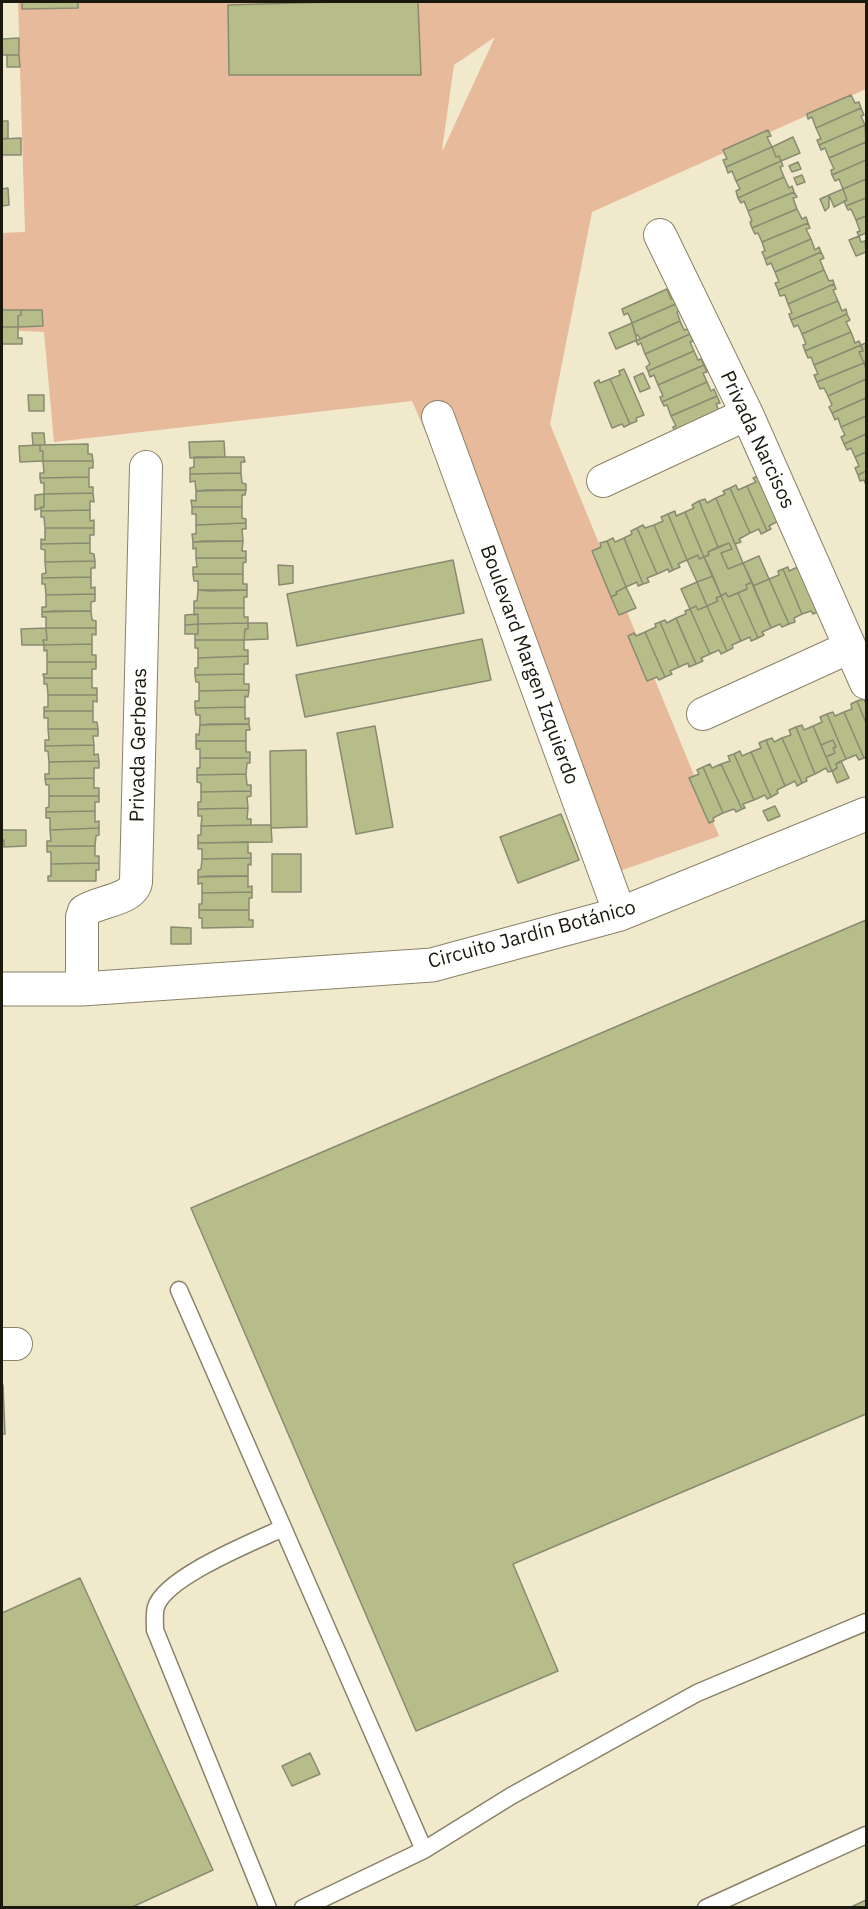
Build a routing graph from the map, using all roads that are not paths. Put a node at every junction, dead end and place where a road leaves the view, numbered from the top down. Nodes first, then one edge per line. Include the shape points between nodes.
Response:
1 (660, 235) dead end
2 (747, 414) junction
3 (438, 417) dead end
4 (146, 467) dead end
5 (603, 481) dead end
6 (850, 647) junction
7 (867, 683) edge
8 (703, 714) dead end
9 (867, 814) edge
10 (620, 914) junction
11 (2, 989) edge
12 (82, 989) junction
13 (179, 1290) dead end
14 (283, 1528) junction
15 (867, 1622) edge
16 (867, 1835) edge
17 (424, 1850) junction
18 (268, 1908) edge
19 (303, 1908) edge
20 (706, 1908) edge

1 - 2 street, Privada Narcisos
2 - 5 street
2 - 6 street, Privada Narcisos
3 - 10 street, Boulevard Margen Izquierdo
4 - 12 street, Privada Gerberas via 136,882 133,891 84,911
6 - 7 street, Privada Narcisos
6 - 8 street
9 - 10 street, Circuito Jardín Botánico
10 - 12 street, Circuito Jardín Botánico via 432,965
11 - 12 street, Circuito Jardín Botánico
13 - 14 lane
14 - 17 lane
14 - 18 lane via 215,1560 167,1589 156,1606 154,1630
15 - 17 lane via 697,1693 511,1796
16 - 20 lane
17 - 19 lane

